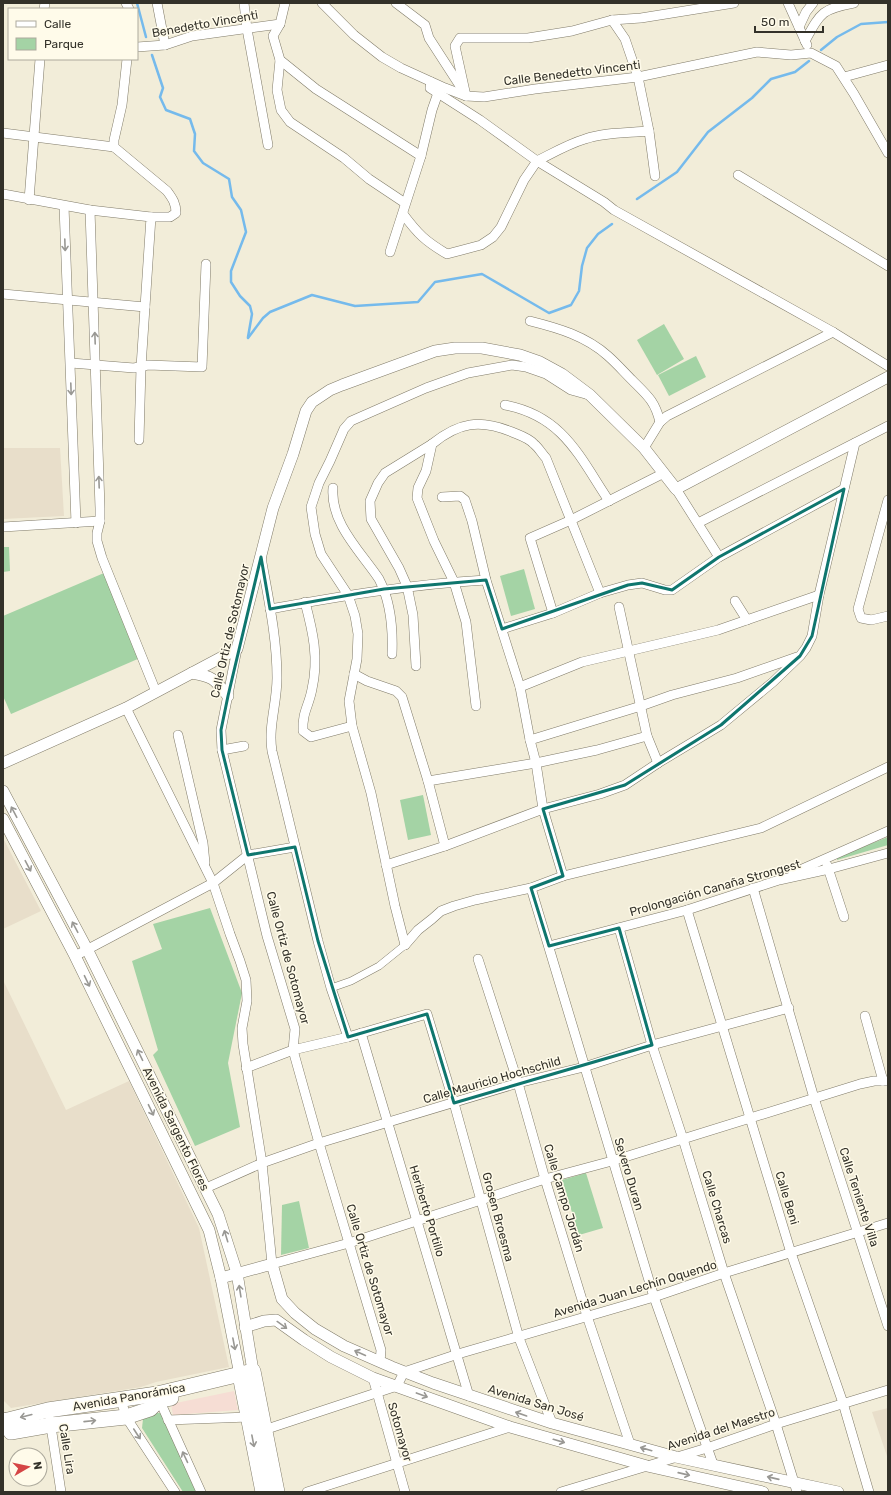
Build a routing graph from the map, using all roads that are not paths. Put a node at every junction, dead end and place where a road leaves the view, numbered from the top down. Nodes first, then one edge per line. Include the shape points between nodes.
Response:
1 (157, 3) edge
2 (244, 3) edge
3 (285, 3) edge
4 (322, 3) edge
5 (396, 3) edge
6 (734, 3) edge
7 (788, 3) edge
8 (813, 3) edge
9 (854, 3) edge
10 (612, 20) junction
11 (280, 24) junction
12 (799, 27) junction
13 (247, 29) junction
14 (805, 41) junction
15 (165, 45) junction
16 (138, 47) edge
17 (811, 53) junction
18 (40, 60) edge
19 (127, 60) edge
20 (280, 60) junction
21 (888, 65) edge
22 (638, 77) junction
23 (844, 77) junction
24 (431, 82) junction
25 (438, 93) junction
26 (466, 96) junction
27 (649, 131) junction
28 (3, 133) edge
29 (34, 137) junction
30 (885, 139) edge
31 (268, 145) dead end
32 (114, 147) junction
33 (888, 153) edge
34 (421, 156) junction
35 (537, 161) junction
36 (738, 175) dead end
37 (655, 176) dead end
38 (3, 194) edge
39 (29, 200) junction
40 (405, 203) junction
41 (64, 206) junction
42 (90, 210) junction
43 (403, 214) junction
44 (151, 217) junction
45 (390, 252) dead end
46 (206, 264) dead end
47 (888, 266) edge
48 (3, 294) edge
49 (67, 300) junction
50 (94, 302) junction
51 (145, 306) junction
52 (530, 321) dead end
53 (833, 332) junction
54 (71, 363) junction
55 (95, 365) junction
56 (888, 366) edge
57 (141, 367) junction
58 (888, 377) edge
59 (590, 395) junction
60 (506, 405) dead end
61 (660, 422) junction
62 (888, 426) edge
63 (139, 440) dead end
64 (855, 443) junction
65 (432, 444) junction
66 (644, 448) junction
67 (664, 473) junction
68 (333, 488) dead end
69 (676, 489) junction
70 (844, 489) junction
71 (442, 497) dead end
72 (888, 500) edge
73 (609, 501) junction
74 (571, 520) junction
75 (100, 521) junction
76 (76, 523) junction
77 (698, 523) junction
78 (3, 527) edge
79 (261, 557) junction
80 (719, 557) junction
81 (486, 580) junction
82 (454, 582) junction
83 (407, 586) junction
84 (384, 589) junction
85 (600, 593) junction
86 (348, 595) junction
87 (819, 595) junction
88 (734, 601) dead end
89 (306, 602) junction
90 (619, 607) dead end
91 (270, 609) junction
92 (553, 614) junction
93 (888, 616) edge
94 (747, 620) junction
95 (502, 629) junction
96 (237, 649) junction
97 (628, 651) junction
98 (392, 654) dead end
99 (800, 656) junction
100 (416, 666) dead end
101 (192, 673) junction
102 (354, 674) junction
103 (520, 686) junction
104 (156, 692) junction
105 (228, 696) junction
106 (476, 706) dead end
107 (641, 706) junction
108 (126, 708) junction
109 (352, 726) junction
110 (178, 735) dead end
111 (647, 736) junction
112 (530, 740) junction
113 (244, 746) dead end
114 (222, 750) junction
115 (3, 763) edge
116 (536, 763) junction
117 (658, 763) junction
118 (888, 767) edge
119 (428, 781) junction
120 (4, 795) edge
121 (543, 809) junction
122 (3, 819) edge
123 (888, 831) edge
124 (295, 846) junction
125 (445, 846) junction
126 (888, 853) edge
127 (248, 856) junction
128 (825, 858) junction
129 (386, 865) junction
130 (206, 868) junction
131 (829, 869) junction
132 (563, 876) junction
133 (779, 880) junction
134 (213, 883) junction
135 (531, 888) junction
136 (753, 888) junction
137 (687, 910) junction
138 (844, 917) dead end
139 (619, 928) junction
140 (405, 945) junction
141 (549, 946) junction
142 (87, 949) junction
143 (75, 956) junction
144 (478, 958) dead end
145 (331, 988) junction
146 (789, 1008) junction
147 (866, 1016) dead end
148 (722, 1026) junction
149 (361, 1033) junction
150 (348, 1037) junction
151 (652, 1045) junction
152 (293, 1050) junction
153 (584, 1067) junction
154 (246, 1068) junction
155 (886, 1081) edge
156 (518, 1083) junction
157 (814, 1098) junction
158 (454, 1103) junction
159 (750, 1118) junction
160 (388, 1122) junction
161 (683, 1139) junction
162 (319, 1143) junction
163 (612, 1161) junction
164 (262, 1163) junction
165 (545, 1178) junction
166 (206, 1188) junction
167 (481, 1200) junction
168 (418, 1221) junction
169 (887, 1226) edge
170 (858, 1232) junction
171 (349, 1243) junction
172 (790, 1253) junction
173 (272, 1264) junction
174 (237, 1273) junction
175 (724, 1274) junction
176 (221, 1278) junction
177 (654, 1297) junction
178 (587, 1316) junction
179 (888, 1326) edge
180 (246, 1327) junction
181 (519, 1338) junction
182 (458, 1354) junction
183 (380, 1362) junction
184 (404, 1372) junction
185 (248, 1377) junction
186 (373, 1378) junction
187 (397, 1386) junction
188 (888, 1390) edge
189 (377, 1393) junction
190 (470, 1396) junction
191 (158, 1397) junction
192 (121, 1399) junction
193 (843, 1403) junction
194 (49, 1417) junction
195 (126, 1417) junction
196 (249, 1417) junction
197 (168, 1420) junction
198 (552, 1423) junction
199 (776, 1424) junction
200 (5, 1427) edge
201 (510, 1427) junction
202 (264, 1430) junction
203 (630, 1444) junction
204 (707, 1448) junction
205 (676, 1457) junction
206 (397, 1462) junction
207 (713, 1464) junction
208 (648, 1466) junction
209 (795, 1488) edge
210 (62, 1492) edge
211 (175, 1492) edge
212 (201, 1492) edge
213 (263, 1492) edge
214 (277, 1492) edge
215 (307, 1492) edge
216 (405, 1492) edge
217 (561, 1492) edge
218 (763, 1492) edge
219 (838, 1492) edge
220 (869, 1492) edge

1 - 15 street
2 - 13 street
3 - 11 street
4 - 24 street, Calle Benedetto Vincenti via 354,35 382,57
5 - 26 street via 425,25 429,38
6 - 10 street via 641,18
7 - 12 street
8 - 12 street
9 - 14 street via 826,10 816,21
10 - 22 street via 625,39
10 - 26 street via 572,31 528,38 460,38 455,46
11 - 13 street, Benedetto Vincenti
11 - 20 street via 273,36
12 - 14 street
13 - 15 street, Benedetto Vincenti via 192,36
13 - 31 street
14 - 17 street
15 - 16 street, Benedetto Vincenti
17 - 22 street, Calle Benedetto Vincenti via 791,55 757,52
17 - 23 street via 836,66
18 - 29 street
19 - 32 street
20 - 34 street via 316,89
20 - 40 street via 277,90 281,110 290,122
21 - 23 street
22 - 26 street, Calle Benedetto Vincenti via 484,97
22 - 27 street
23 - 30 street
24 - 25 street via 430,88
24 - 26 street, Calle Benedetto Vincenti
25 - 34 street
25 - 35 street
27 - 35 street via 586,138
27 - 37 street
28 - 29 street
29 - 32 street
29 - 39 street
30 - 33 street
32 - 44 street via 174,199 176,213 170,217
34 - 40 street
35 - 43 street via 524,180 501,227 493,237 481,245 447,254 419,235
35 - 53 street via 614,210
36 - 47 street
38 - 39 street
39 - 41 street
40 - 43 street
41 - 42 street
41 -> 49 street
42 - 44 street
42 - 50 street
43 - 45 street
44 - 51 street
46 - 57 street via 202,367
48 - 49 street
49 - 50 street
49 - 54 street
50 - 51 street
55 -> 50 street
51 - 57 street
52 - 61 street via 560,329 583,339 607,355 651,399
53 - 56 street
53 - 61 street via 667,416
54 - 55 street
54 -> 76 street
55 - 57 street
75 -> 55 street
57 - 63 street
58 - 69 street
59 - 66 street, Calle Ortiz de Sotomayor
59 - 79 street, Calle Ortiz de Sotomayor via 562,374 540,362 520,355 482,348 435,351 330,390 312,402 306,411 273,508
59 - 86 street via 572,390 546,374 512,365 468,373 426,388 351,421 344,429 319,482 311,508 321,554
60 - 73 street via 535,414 560,431 571,443
61 - 66 street
62 - 64 street
64 - 70 street
64 - 77 street
65 - 74 street via 444,434 470,424 503,428 534,443 546,458
65 - 82 street via 417,498
65 - 83 street via 385,473 370,501 371,519
66 - 67 street, Calle Ortiz de Sotomayor
67 - 69 street, Calle Ortiz de Sotomayor
67 - 73 street
68 - 84 street via 334,508 340,522
69 - 77 street, Calle Ortiz de Sotomayor
70 - 80 street
70 - 87 street
71 - 81 street via 460,496 465,500
72 - 93 street via 858,608 861,618 871,620
73 - 74 street
74 - 85 street
74 - 92 street via 530,538
75 - 76 street
75 - 104 street via 97,541 102,558
76 - 78 street
77 - 80 street, Calle Ortiz de Sotomayor
79 - 91 street
79 - 96 street, Calle Ortiz de Sotomayor
80 - 85 street via 672,590 642,583 628,584
81 - 82 street
81 - 95 street
82 - 83 street
82 - 106 street via 466,622
83 - 84 street
83 - 100 street via 413,615
84 - 86 street
84 - 98 street via 393,640
85 - 92 street
86 - 89 street
86 - 102 street via 358,634 358,659
87 - 94 street
87 - 99 street via 812,636
88 - 94 street
89 - 91 street
89 - 109 street via 316,660 312,689 303,713 303,731 311,737
90 - 97 street
91 - 124 street via 277,678 270,739
92 - 95 street
94 - 97 street via 718,630
95 - 103 street
96 - 101 street
96 - 105 street, Calle Ortiz de Sotomayor
97 - 103 street via 582,662
97 - 107 street
99 - 107 street via 750,674
99 - 117 street via 721,725
101 - 104 street
101 - 105 street via 214,679
102 - 109 street via 349,701
102 - 119 street via 396,691 402,697
103 - 112 street
104 - 108 street
105 - 114 street, Calle Ortiz de Sotomayor via 221,730
107 - 111 street
107 - 112 street
108 - 115 street
108 - 130 street
109 - 129 street via 371,793
110 - 130 street via 203,843
111 - 116 street
111 - 117 street
112 - 116 street
113 - 114 street
114 - 127 street, Calle Ortiz de Sotomayor
116 - 119 street
116 - 121 street
117 - 121 street via 625,785
118 - 132 street via 761,828
119 - 125 street
142 -> 120 street, Avenida Sargento Flores
121 - 125 street
121 - 132 street
122 -> 143 street, Avenida Sargento Flores
123 - 128 street
124 - 127 street
124 - 145 street
125 - 129 street
126 - 131 street, Prolongación Canaña Strongest
127 - 134 street
127 - 152 street, Calle Ortiz de Sotomayor via 267,936 294,1029
128 - 131 street
128 - 133 street
129 - 140 street
130 - 134 street
131 - 133 street, Prolongación Canaña Strongest
131 - 138 street
132 - 135 street
133 - 136 street, Prolongación Canaña Strongest
134 - 142 street
134 - 154 street via 246,980 247,1001 242,1028
135 - 140 street via 454,906 441,912 418,930
135 - 141 street, Severo Duran
136 - 137 street, Prolongación Canaña Strongest
136 - 146 street, Calle Teniente Villa
137 - 139 street, Prolongación Canaña Strongest
137 - 148 street, Calle Beni
139 - 141 street, Prolongación Canaña Strongest
139 - 151 street, Calle Charcas
140 - 145 street via 379,966
141 - 153 street, Severo Duran
142 - 143 street
166 -> 142 street, Avenida Sargento Flores
143 -> 176 street, Avenida Sargento Flores via 209,1230
144 - 156 street, Calle Campo Jordán
145 - 150 street
146 - 148 street, Calle Mauricio Hochschild
146 - 157 street, Calle Teniente Villa
147 - 155 street
148 - 151 street, Calle Mauricio Hochschild
148 - 159 street, Calle Beni
149 - 150 street
149 - 158 street, Grosen Broesma via 427,1014
149 - 160 street, Heriberto Portillo
150 - 152 street
151 - 153 street, Calle Mauricio Hochschild
151 - 161 street, Calle Charcas
152 - 154 street
152 - 162 street, Calle Ortiz de Sotomayor
153 - 156 street, Calle Mauricio Hochschild
153 - 163 street, Severo Duran
154 - 164 street
155 - 157 street via 867,1083
156 - 158 street, Calle Mauricio Hochschild
156 - 165 street, Calle Campo Jordán
157 - 159 street
157 - 170 street, Calle Teniente Villa
158 - 160 street, Calle Mauricio Hochschild
158 - 167 street, Grosen Broesma
159 - 161 street
159 - 172 street, Calle Beni
160 - 162 street, Calle Mauricio Hochschild
160 - 168 street, Heriberto Portillo
161 - 163 street
161 - 175 street, Calle Charcas
162 - 164 street, Calle Mauricio Hochschild
162 - 171 street, Calle Ortiz de Sotomayor
163 - 165 street
163 - 177 street, Severo Duran
164 - 166 street, Calle Mauricio Hochschild
164 - 173 street
165 - 167 street
165 - 178 street, Calle Campo Jordán
174 -> 166 street, Avenida Sargento Flores via 224,1228
167 - 168 street
167 - 181 street, Grosen Broesma
168 - 171 street
168 - 182 street, Heriberto Portillo
169 - 170 street, Avenida Juan Lechín Oquendo
170 - 172 street, Avenida Juan Lechín Oquendo
170 - 179 street, Calle Teniente Villa
171 - 173 street
171 - 183 street, Calle Ortiz de Sotomayor via 381,1350
172 - 175 street, Avenida Juan Lechín Oquendo
172 - 193 street, Calle Beni
173 - 174 street
183 -> 173 street, Avenida San José via 315,1329 295,1313 282,1299
174 - 176 street
180 -> 174 street, Avenida Sargento Flores
175 - 177 street, Avenida Juan Lechín Oquendo
175 - 199 street, Calle Charcas
176 -> 185 street, Avenida Sargento Flores
177 - 178 street, Avenida Juan Lechín Oquendo
177 - 204 street, Severo Duran
178 - 181 street, Avenida Juan Lechín Oquendo
178 - 203 street, Calle Campo Jordán
180 - 185 street, Avenida Sargento Flores
180 -> 186 street via 276,1320 331,1357
181 - 182 street, Avenida Juan Lechín Oquendo
181 - 198 street, Grosen Broesma
182 - 184 street, Avenida Juan Lechín Oquendo
182 - 190 street, Heriberto Portillo
183 - 184 street, Avenida San José
184 - 187 street
184 - 190 street, Avenida San José
185 - 191 main road, Avenida Panorámica
185 - 196 main road, Avenida Sargento Flores
185 - 202 main road, Avenida Sargento Flores
186 - 187 street
186 - 189 street, Sotomayor
187 - 189 street
187 -> 201 street
188 - 193 street, Avenida del Maestro
189 - 202 street
189 - 206 street, Sotomayor
198 -> 190 street, Avenida San José
191 - 192 main road, Avenida Panorámica
191 - 195 main road, Avenida Panorámica via 150,1409
191 - 197 street
192 - 194 main road, Avenida Panorámica
192 - 195 street
193 - 199 street, Avenida del Maestro
193 - 220 street, Calle Beni
194 -> 195 main road, Avenida Panorámica
194 - 200 main road, Avenida Panorámica
194 - 210 street, Calle Lira
195 -> 211 street
196 - 197 street
196 -> 213 main road, Avenida Sargento Flores
212 -> 197 street
198 - 203 street, Avenida San José
199 - 204 street, Avenida del Maestro
199 - 209 street, Calle Charcas
201 - 206 street
201 -> 208 street
202 - 214 main road, Avenida Sargento Flores
205 -> 203 street, Avenida San José
204 - 205 street, Avenida del Maestro
204 - 207 street, Severo Duran
205 - 207 street, Avenida San José
205 - 208 street, Avenida del Maestro
206 - 215 street
206 - 216 street, Sotomayor
209 -> 207 street, Avenida San José
208 - 217 street, Avenida del Maestro
208 -> 218 street
209 - 219 street, Avenida San José

